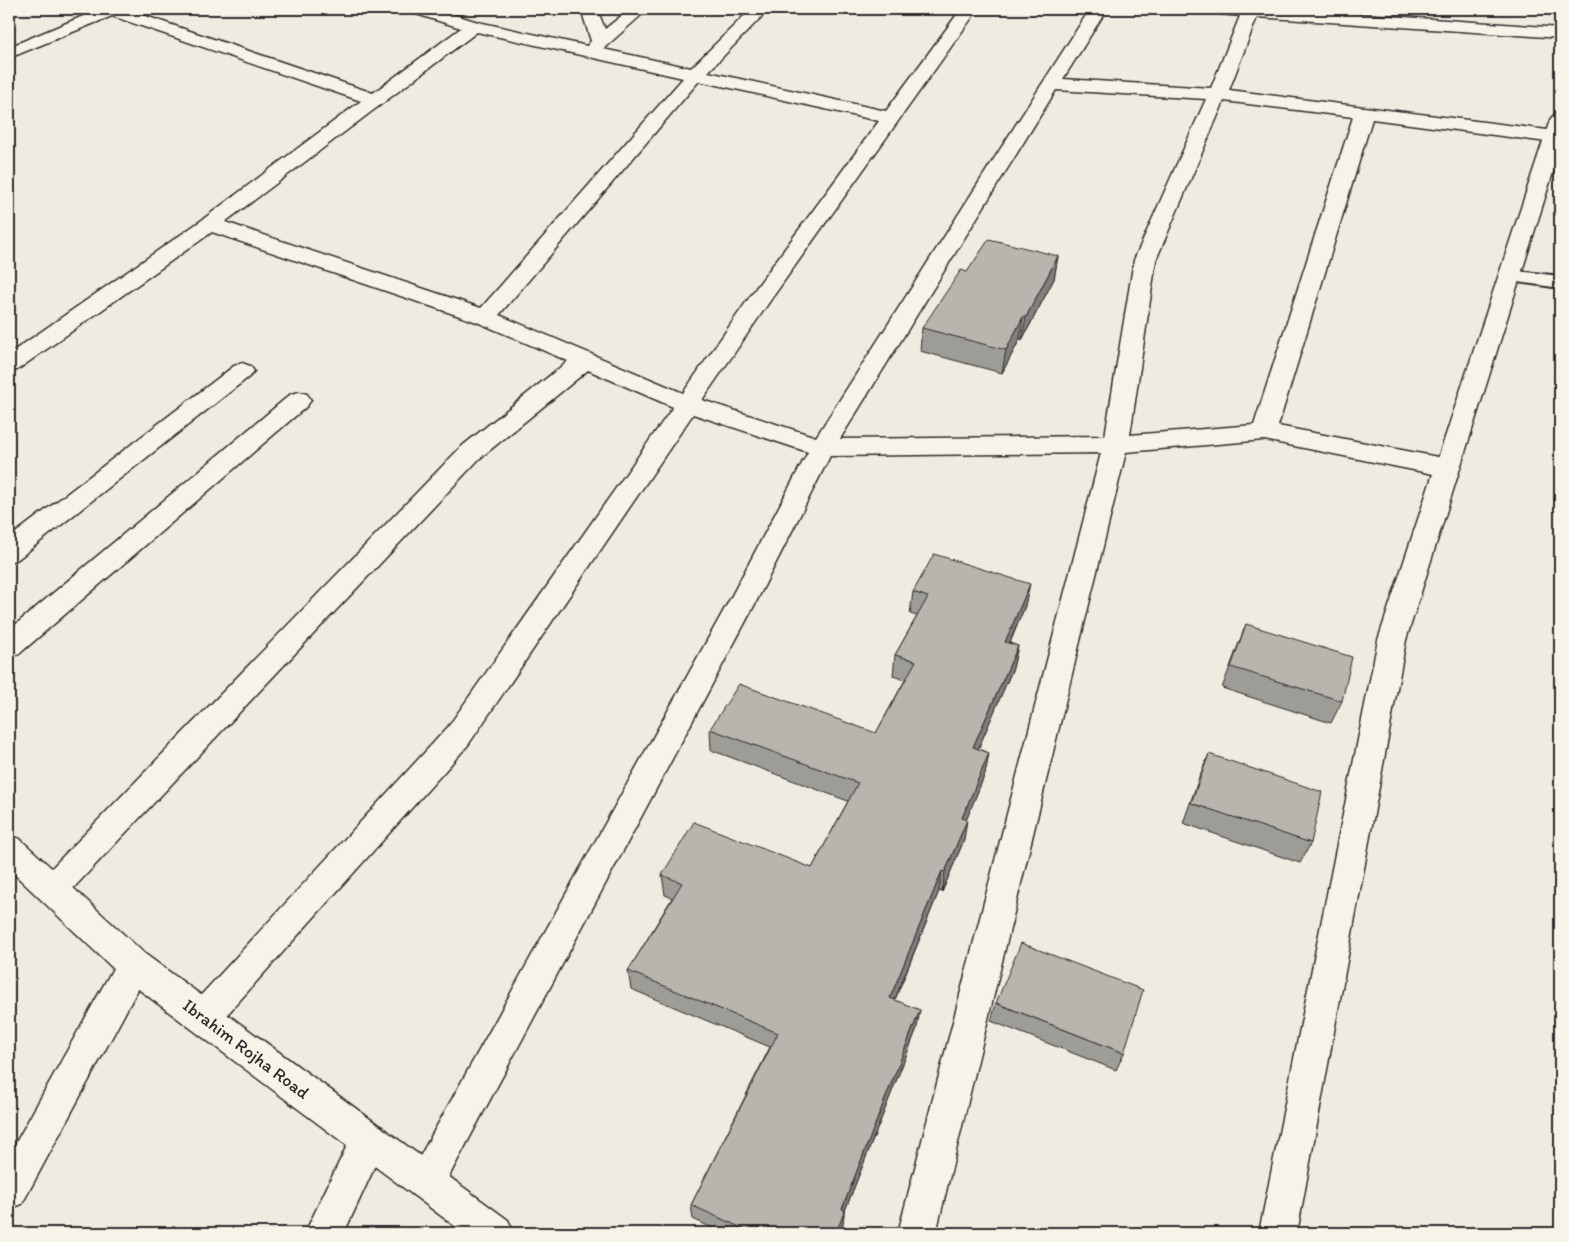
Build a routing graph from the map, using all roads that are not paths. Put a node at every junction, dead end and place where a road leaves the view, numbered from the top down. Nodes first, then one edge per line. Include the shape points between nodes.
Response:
1 (113, 9) edge
2 (419, 9) edge
3 (589, 9) edge
4 (640, 9) edge
5 (761, 9) edge
6 (970, 9) edge
7 (1098, 9) edge
8 (1218, 9) edge
9 (1250, 12) junction
10 (474, 26) junction
11 (1560, 33) edge
12 (596, 47) junction
13 (9, 53) edge
14 (695, 75) junction
15 (1051, 84) junction
16 (1217, 94) junction
17 (375, 100) junction
18 (1364, 113) junction
19 (891, 118) junction
20 (1558, 129) edge
21 (209, 224) junction
22 (1510, 276) junction
23 (1560, 282) edge
24 (485, 317) junction
25 (585, 360) junction
26 (9, 365) edge
27 (242, 370) dead end
28 (299, 400) dead end
29 (688, 404) junction
30 (1264, 432) junction
31 (1116, 444) junction
32 (822, 448) junction
33 (1448, 468) junction
34 (9, 552) edge
35 (9, 646) edge
36 (9, 849) edge
37 (52, 889) junction
38 (134, 965) junction
39 (203, 1017) junction
40 (369, 1140) junction
41 (426, 1182) junction
42 (9, 1191) edge
43 (324, 1233) edge
44 (495, 1233) edge
45 (917, 1233) edge
46 (1278, 1233) edge

1 - 13 street
1 - 17 street
2 - 10 street
3 - 12 street
4 - 12 street
5 - 14 street
6 - 19 street
7 - 15 street
8 - 9 street
9 - 11 street
9 - 16 street
10 - 12 street
10 - 17 street
12 - 14 street
14 - 19 street
14 - 24 street
15 - 16 street
15 - 32 street
16 - 18 street
16 - 31 street via 1145,260
17 - 21 street
18 - 20 street
18 - 30 street
19 - 29 street
20 - 22 street
21 - 24 street
21 - 26 street
22 - 23 lane
22 - 33 street
24 - 25 street
25 - 29 street
25 - 37 street via 470,454
27 - 34 street
28 - 35 street
29 - 32 street
29 - 39 street via 458,736
30 - 31 street
30 - 33 street
31 - 32 street
31 - 45 street
32 - 41 street via 741,604
33 - 46 street via 1392,640
36 - 37 street, Ibrahim Rojha Road
37 - 38 street, Ibrahim Rojha Road
38 - 39 street, Ibrahim Rojha Road
38 - 42 street
39 - 40 street, Ibrahim Rojha Road
40 - 41 street, Ibrahim Rojha Road
40 - 43 street
41 - 44 street, Ibrahim Rojha Road

